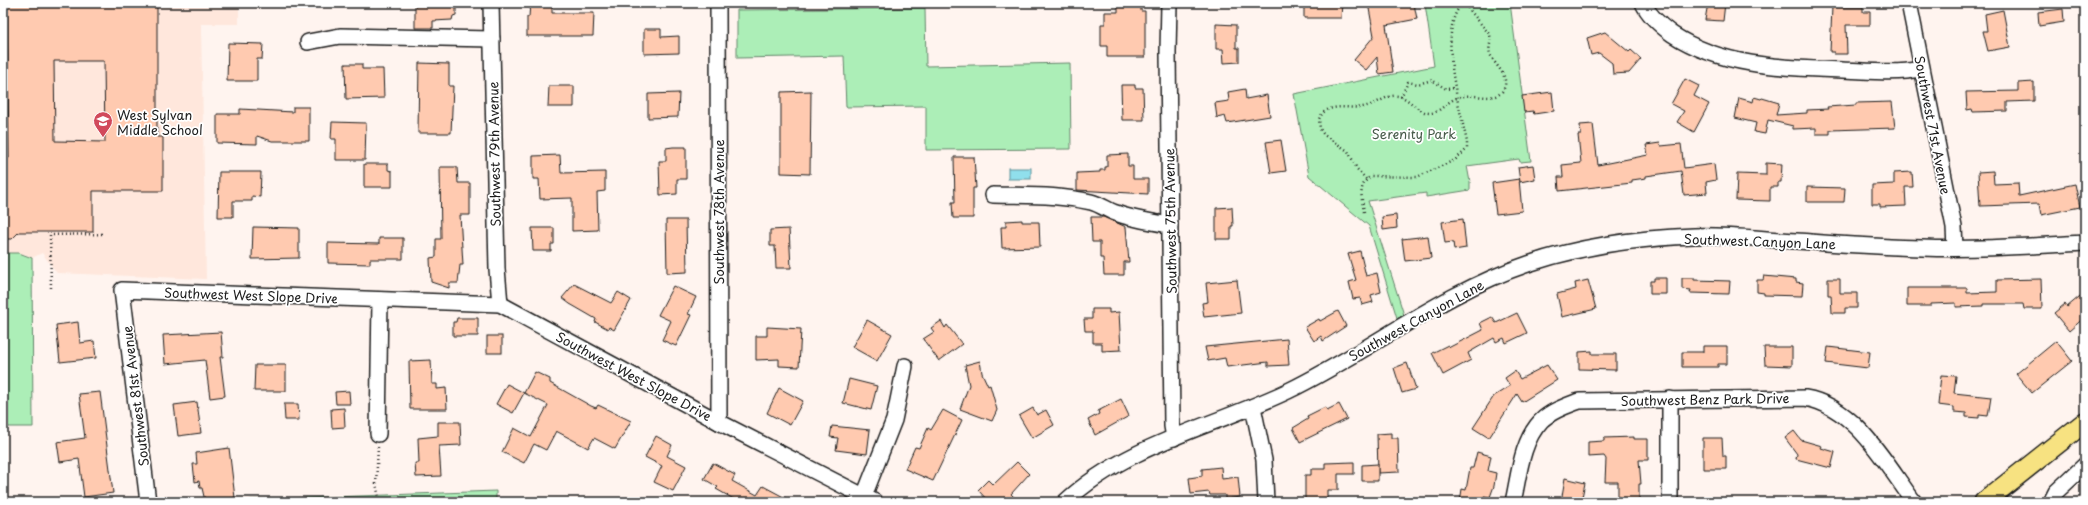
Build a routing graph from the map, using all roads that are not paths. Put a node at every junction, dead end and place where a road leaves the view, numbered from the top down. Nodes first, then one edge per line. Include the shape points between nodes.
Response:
1 (491, 3) edge
2 (718, 3) edge
3 (1169, 3) edge
4 (1643, 3) edge
5 (1908, 3) edge
6 (492, 39) junction
7 (308, 42) dead end
8 (1922, 69) junction
9 (993, 195) dead end
10 (1170, 225) junction
11 (2085, 243) edge
12 (1955, 248) junction
13 (122, 290) joint
14 (380, 300) junction
15 (500, 304) junction
16 (905, 366) dead end
17 (1670, 399) junction
18 (1252, 407) junction
19 (719, 422) junction
20 (2085, 422) edge
21 (378, 434) road end
22 (1174, 438) junction
23 (2085, 465) edge
24 (869, 499) edge
25 (148, 502) edge
26 (1065, 502) edge
27 (1266, 502) edge
28 (1513, 502) edge
29 (1670, 502) edge
30 (1914, 502) edge
31 (1984, 502) edge
32 (2051, 502) edge

1 - 6 street, Southwest 79th Avenue
2 - 19 street, Southwest 78th Avenue
3 - 10 street, Southwest 75th Avenue
4 - 8 street via 1652,17 1667,30 1684,41 1719,56 1792,69 1903,73
5 - 8 street, Southwest 71st Avenue
6 - 7 street via 340,36
6 - 15 street, Southwest 79th Avenue
8 - 12 street, Southwest 71st Avenue via 1954,227
9 - 10 street via 1035,194 1062,197 1092,203 1114,213 1140,220
10 - 22 street, Southwest 75th Avenue
11 - 12 street, Southwest Canyon Lane
12 - 18 street, Southwest Canyon Lane via 1694,236 1626,242 1567,253 1528,264 1475,285 1308,381
13 - 14 street, Southwest West Slope Drive
13 - 25 street, Southwest 81st Avenue
14 - 15 street, Southwest West Slope Drive
14 - 21 street
15 - 19 street, Southwest West Slope Drive
16 - 24 street via 894,420
17 - 28 street, Southwest Benz Park Drive via 1579,401 1541,421 1530,438 1522,458
17 - 29 street
17 - 30 street, Southwest Benz Park Drive via 1818,400 1856,425
18 - 22 street, Southwest Canyon Lane
18 - 27 street via 1264,460
19 - 24 street, Southwest West Slope Drive
20 - 31 main road
22 - 26 street, Southwest Canyon Lane via 1147,448 1111,467
23 - 32 street via 2056,492

